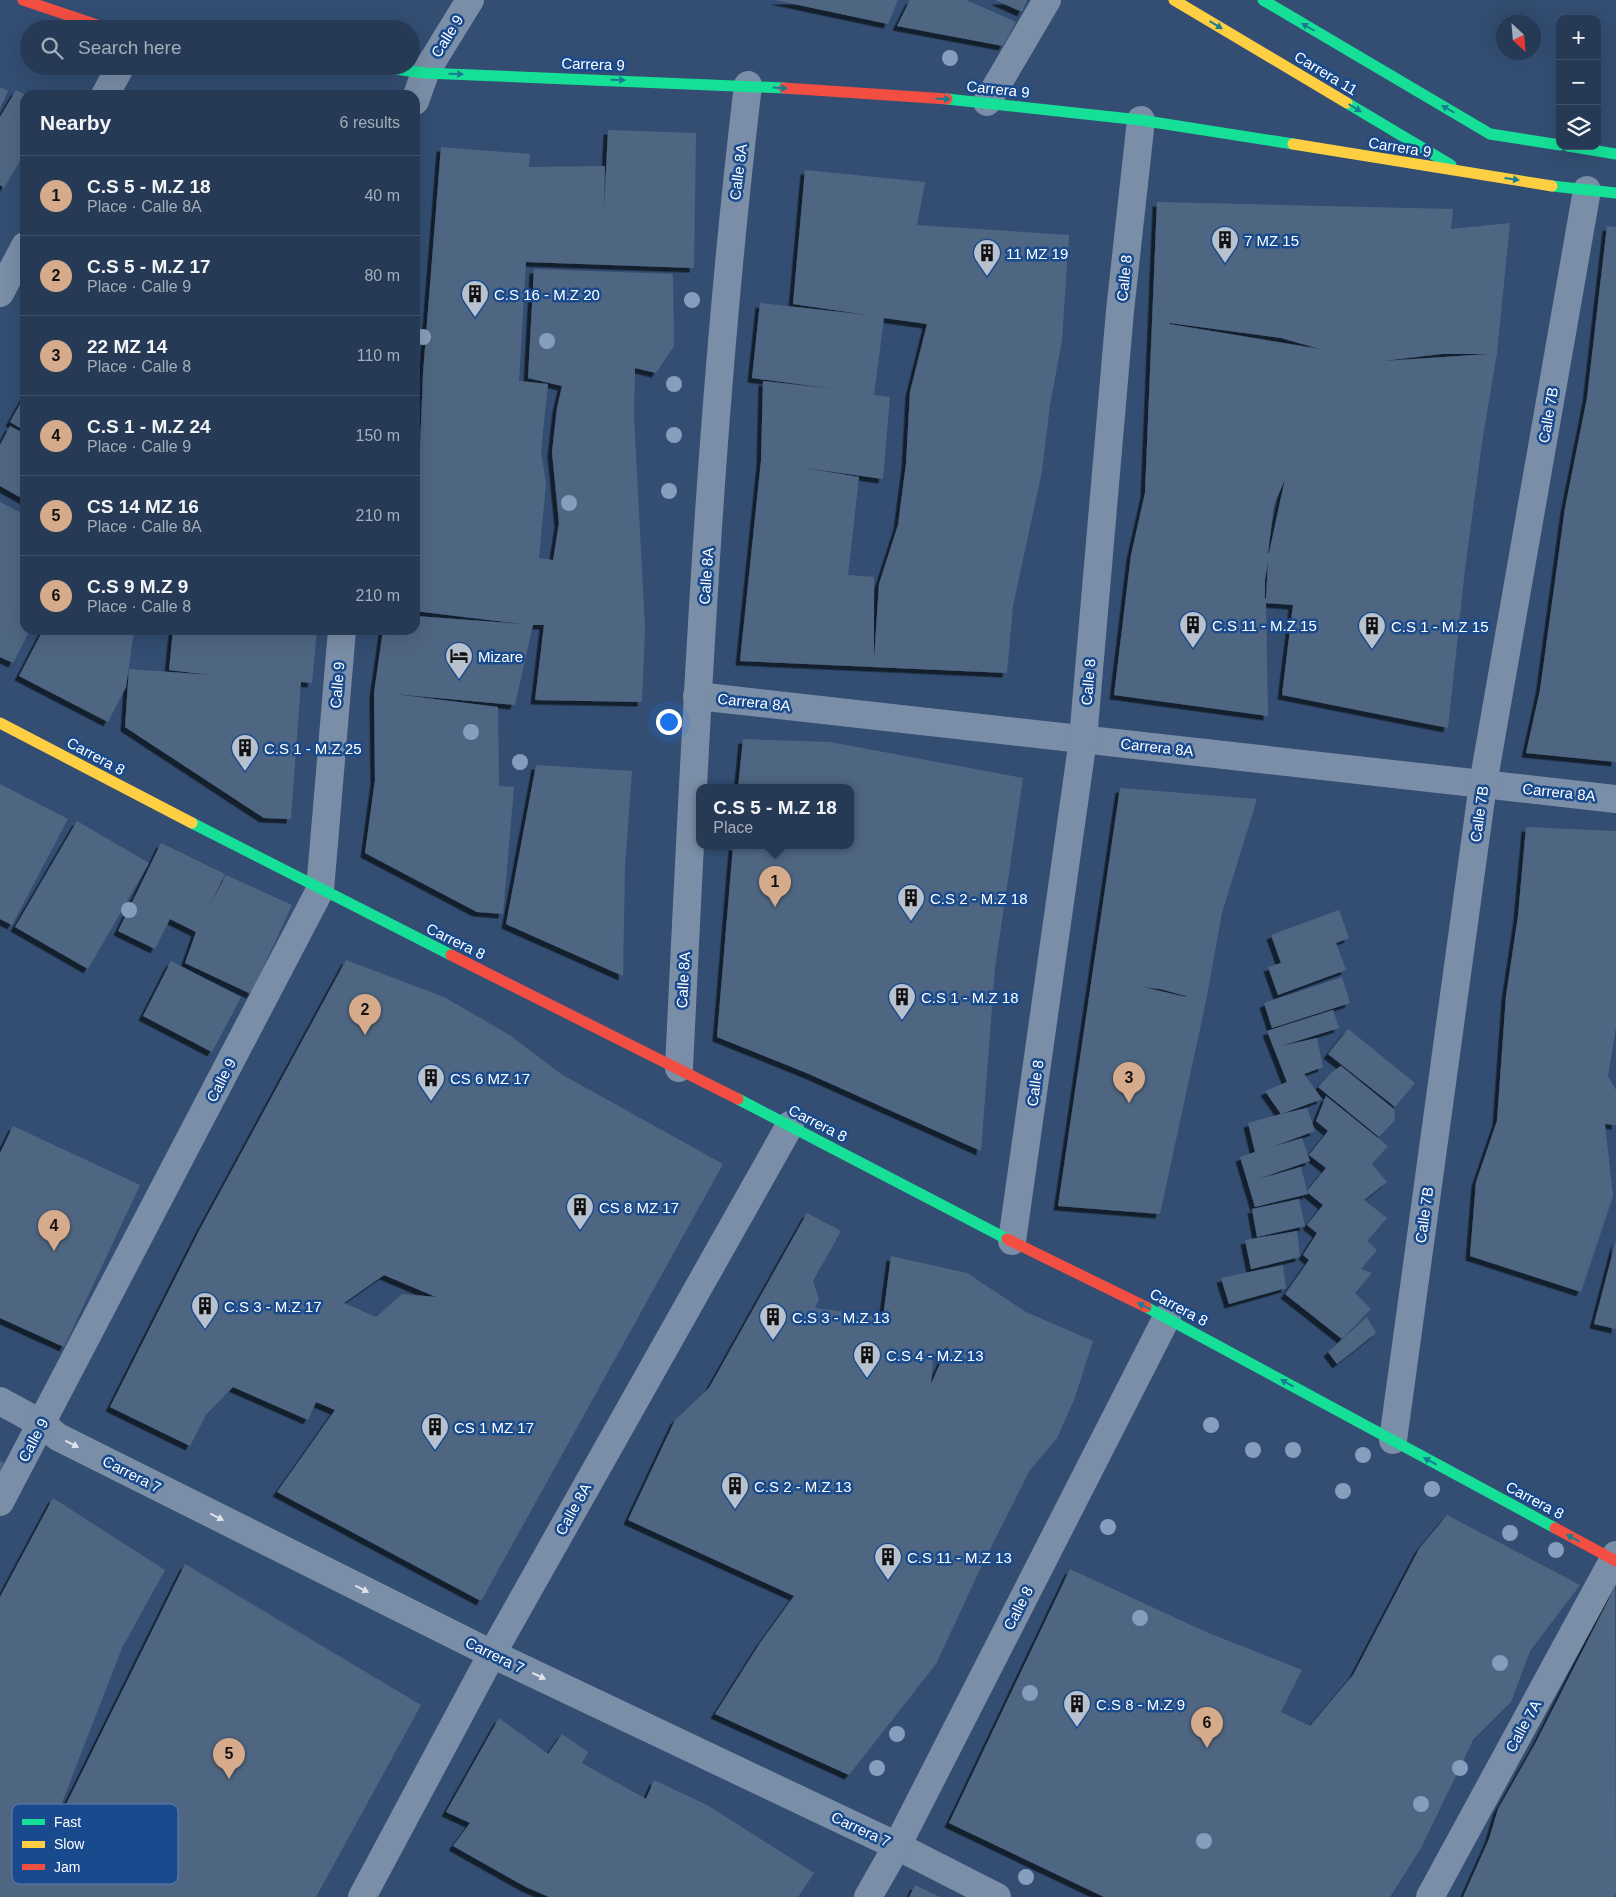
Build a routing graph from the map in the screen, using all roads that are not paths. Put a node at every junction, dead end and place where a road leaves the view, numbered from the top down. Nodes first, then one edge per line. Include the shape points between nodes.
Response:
1 (24, 0) edge
2 (470, 0) edge
3 (1047, 0) edge
4 (1174, 0) edge
5 (1263, 0) edge
6 (82, 20) edge
7 (420, 71) edge
8 (425, 72) junction
9 (116, 75) edge
10 (748, 86) junction
11 (108, 90) edge
12 (419, 90) edge
13 (987, 102) junction
14 (1141, 120) junction
15 (1556, 144) edge
16 (1592, 150) edge
17 (1616, 154) edge
18 (1463, 172) junction
19 (1587, 190) junction
20 (1616, 193) edge
21 (20, 255) edge
22 (0, 293) edge
23 (342, 635) edge
24 (697, 696) junction
25 (0, 723) edge
26 (1083, 739) junction
27 (1483, 784) junction
28 (1616, 798) edge
29 (320, 890) junction
30 (678, 1068) junction
31 (790, 1125) junction
32 (1012, 1241) junction
33 (1167, 1317) junction
34 (0, 1401) edge
35 (42, 1424) junction
36 (1392, 1440) junction
37 (0, 1502) edge
38 (1615, 1559) edge
39 (492, 1654) junction
40 (897, 1846) junction
41 (362, 1897) edge
42 (868, 1897) edge
43 (996, 1897) edge
44 (1430, 1897) edge

1 - 6 street
2 - 8 street, Calle 9
3 - 13 street
4 -> 18 street, Carrera 11
15 -> 5 street, Carrera 11 via 1490,134
7 - 8 street, Carrera 9
8 -> 10 street, Carrera 9
8 - 12 street, Calle 9
9 - 11 street
10 -> 13 street, Carrera 9
10 - 24 street, Calle 8A via 725,306
13 - 14 street, Carrera 9
14 - 18 street, Carrera 9
14 - 26 street, Calle 8 via 1120,310
16 - 17 street
18 -> 19 street, Carrera 9
19 - 20 street, Carrera 9
19 - 27 street, Calle 7B
21 - 22 street
23 - 29 street, Calle 9
24 - 26 street, Carrera 8A
24 - 30 street, Calle 8A
25 - 29 street, Carrera 8
26 - 27 street, Carrera 8A
26 - 32 street, Calle 8
27 - 28 street, Carrera 8A
27 - 36 street, Calle 7B
29 - 30 street, Carrera 8
29 - 35 street, Calle 9
30 - 31 street, Carrera 8
31 - 32 street, Carrera 8
31 - 39 street, Calle 8A
33 -> 32 street, Carrera 8
36 -> 33 street, Carrera 8
33 - 40 street, Calle 8
34 - 35 street, Carrera 7
35 - 37 street, Calle 9
35 -> 39 street, Carrera 7 via 58,1438
38 -> 36 street, Carrera 8
38 - 44 street, Calle 7A
39 -> 40 street, Carrera 7
39 - 41 street, Calle 8A
40 - 42 street, Calle 8
40 - 43 street, Carrera 7

